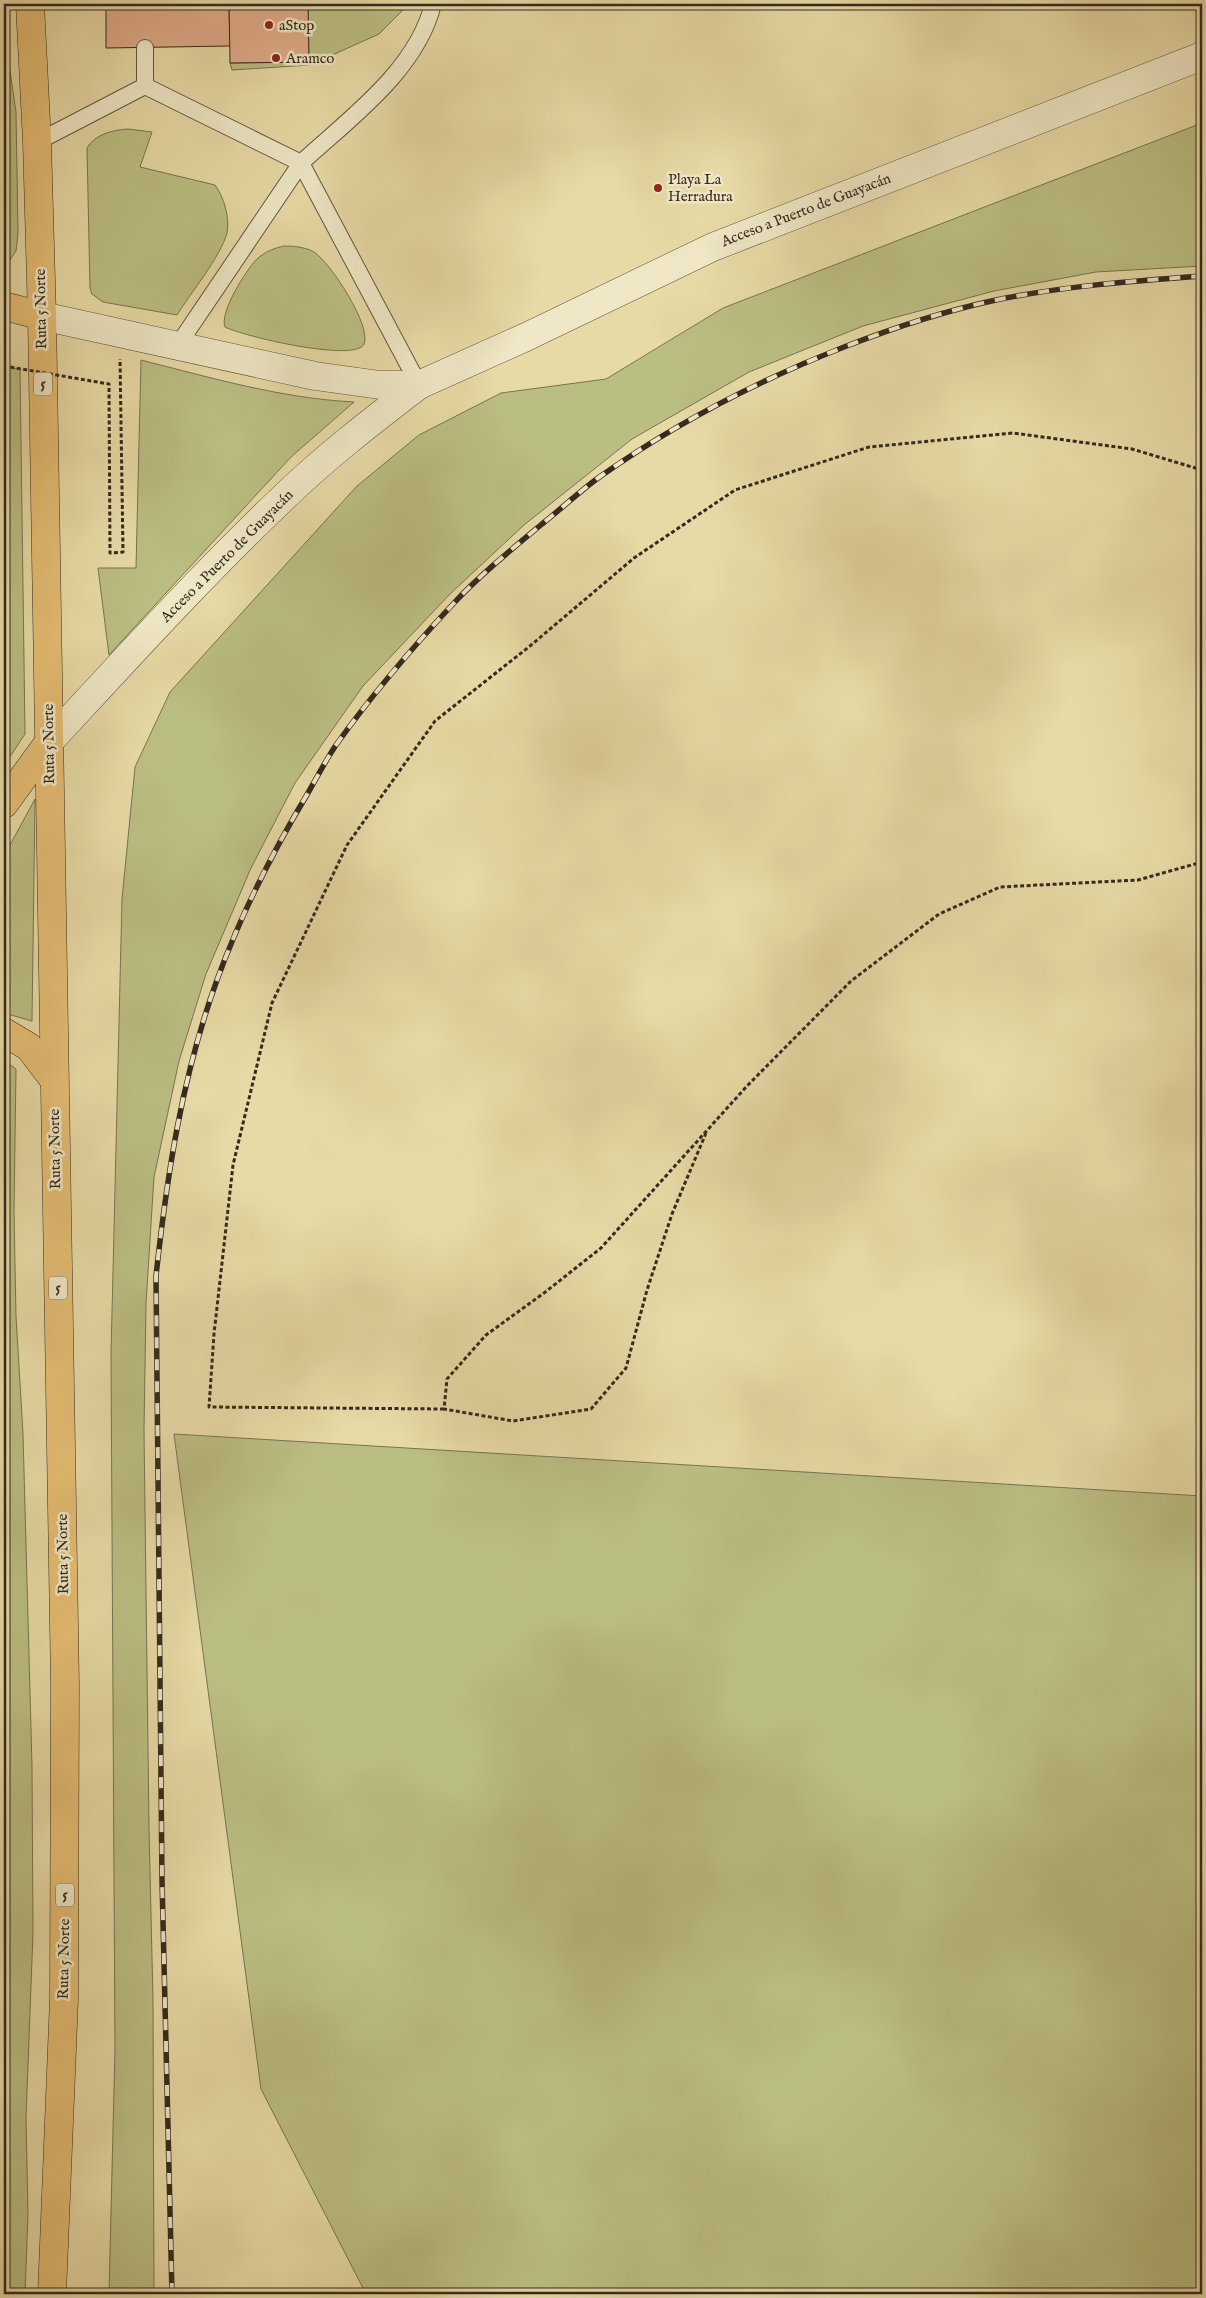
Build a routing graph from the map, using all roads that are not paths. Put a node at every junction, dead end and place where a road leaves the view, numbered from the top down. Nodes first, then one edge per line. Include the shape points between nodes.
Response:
1 (30, 4) edge
2 (434, 4) edge
3 (145, 48) dead end
4 (1202, 56) edge
5 (145, 86) junction
6 (37, 142) junction
7 (302, 163) junction
8 (4, 306) edge
9 (42, 316) junction
10 (178, 345) junction
11 (418, 385) junction
12 (49, 742) junction
13 (4, 804) edge
14 (4, 1032) edge
15 (54, 1080) junction
16 (52, 2294) edge

1 - 6 highway, Ruta 5 Norte / 5
2 - 7 lane via 426,29 399,70
3 - 5 lane
4 - 11 street, Acceso a Puerto de Guayacán via 713,247
5 - 6 lane
5 - 7 lane
6 - 9 highway, Ruta 5 Norte / 5
7 - 10 lane
7 - 11 lane
8 - 9 highway
9 - 10 street, Acceso a Puerto de Guayacán
9 - 12 highway, Ruta 5 Norte / 5
10 - 11 street, Acceso a Puerto de Guayacán via 315,376 380,385
11 - 12 street, Acceso a Puerto de Guayacán via 282,498
12 - 13 highway
12 - 15 highway, Ruta 5 Norte / 5
14 - 15 highway via 29,1047
15 - 16 highway, Ruta 5 Norte / 5 via 66,1798 64,1999

